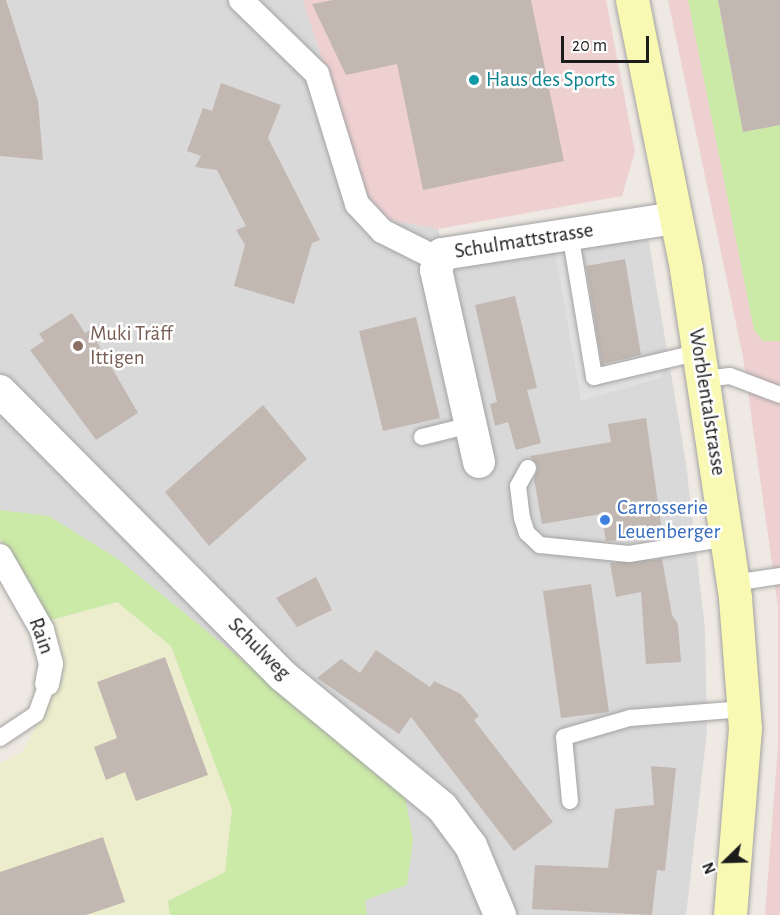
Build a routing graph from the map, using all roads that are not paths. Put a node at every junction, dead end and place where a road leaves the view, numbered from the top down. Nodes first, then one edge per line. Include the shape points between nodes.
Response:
1 (241, 0) edge
2 (632, 0) edge
3 (675, 218) junction
4 (570, 233) junction
5 (438, 259) junction
6 (702, 366) junction
7 (0, 391) edge
8 (780, 395) edge
9 (470, 425) junction
10 (422, 437) dead end
11 (478, 462) dead end
12 (528, 468) dead end
13 (728, 538) junction
14 (0, 556) edge
15 (780, 576) edge
16 (733, 583) junction
17 (47, 684) joint
18 (744, 709) junction
19 (0, 738) edge
20 (570, 801) dead end
21 (501, 915) edge
22 (730, 915) edge

1 - 5 street via 317,74 357,204 382,231
2 - 3 main road, Worblentalstrasse
3 - 4 street, Schulmattstrasse
3 - 6 main road, Worblentalstrasse
4 - 5 street, Schulmattstrasse via 453,250
4 - 6 lane via 594,377
5 - 9 street, Schulmattstrasse
6 - 8 lane
6 - 13 main road, Worblentalstrasse
7 - 21 street, Schulweg via 283,676 442,807 471,846
9 - 10 lane
9 - 11 street, Schulmattstrasse
12 - 13 lane via 518,486 522,518 527,533 540,545 630,554
13 - 16 main road, Worblentalstrasse
14 - 17 street, Rain via 42,630 51,664
15 - 16 lane
16 - 18 main road, Worblentalstrasse
17 - 19 lane, Rain via 36,714
18 - 20 lane via 630,718 564,737
18 - 22 main road, Worblentalstrasse via 741,818

